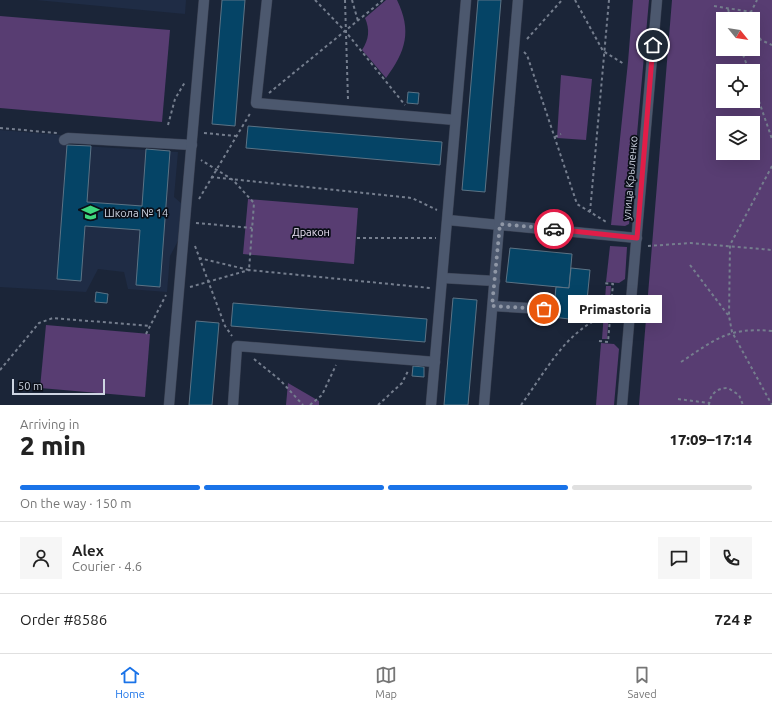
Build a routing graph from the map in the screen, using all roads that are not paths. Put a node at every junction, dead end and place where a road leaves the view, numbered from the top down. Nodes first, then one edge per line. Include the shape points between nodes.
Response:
1 (204, 0) edge
2 (267, 0) edge
3 (466, 0) edge
4 (518, 0) edge
5 (657, 0) edge
6 (455, 120) junction
7 (66, 139) road end
8 (192, 150) junction
9 (448, 218) junction
10 (500, 224) junction
11 (637, 238) junction
12 (443, 278) junction
13 (495, 281) junction
14 (492, 306) junction
15 (544, 309) dead end
16 (434, 362) junction
17 (169, 405) edge
18 (233, 405) edge
19 (431, 405) edge
20 (484, 405) edge
21 (622, 405) edge

1 - 8 street
2 - 6 street via 256,103
3 - 6 street
4 - 10 street
5 - 11 street, улица Крыленко
6 - 9 street
7 - 8 street
8 - 17 street
9 - 10 street
9 - 12 street
10 - 11 street
10 - 13 street
11 - 21 street, улица Крыленко
12 - 13 street
12 - 16 street
13 - 14 street
14 - 15 street
14 - 20 street
16 - 18 street via 237,346
16 - 19 street

